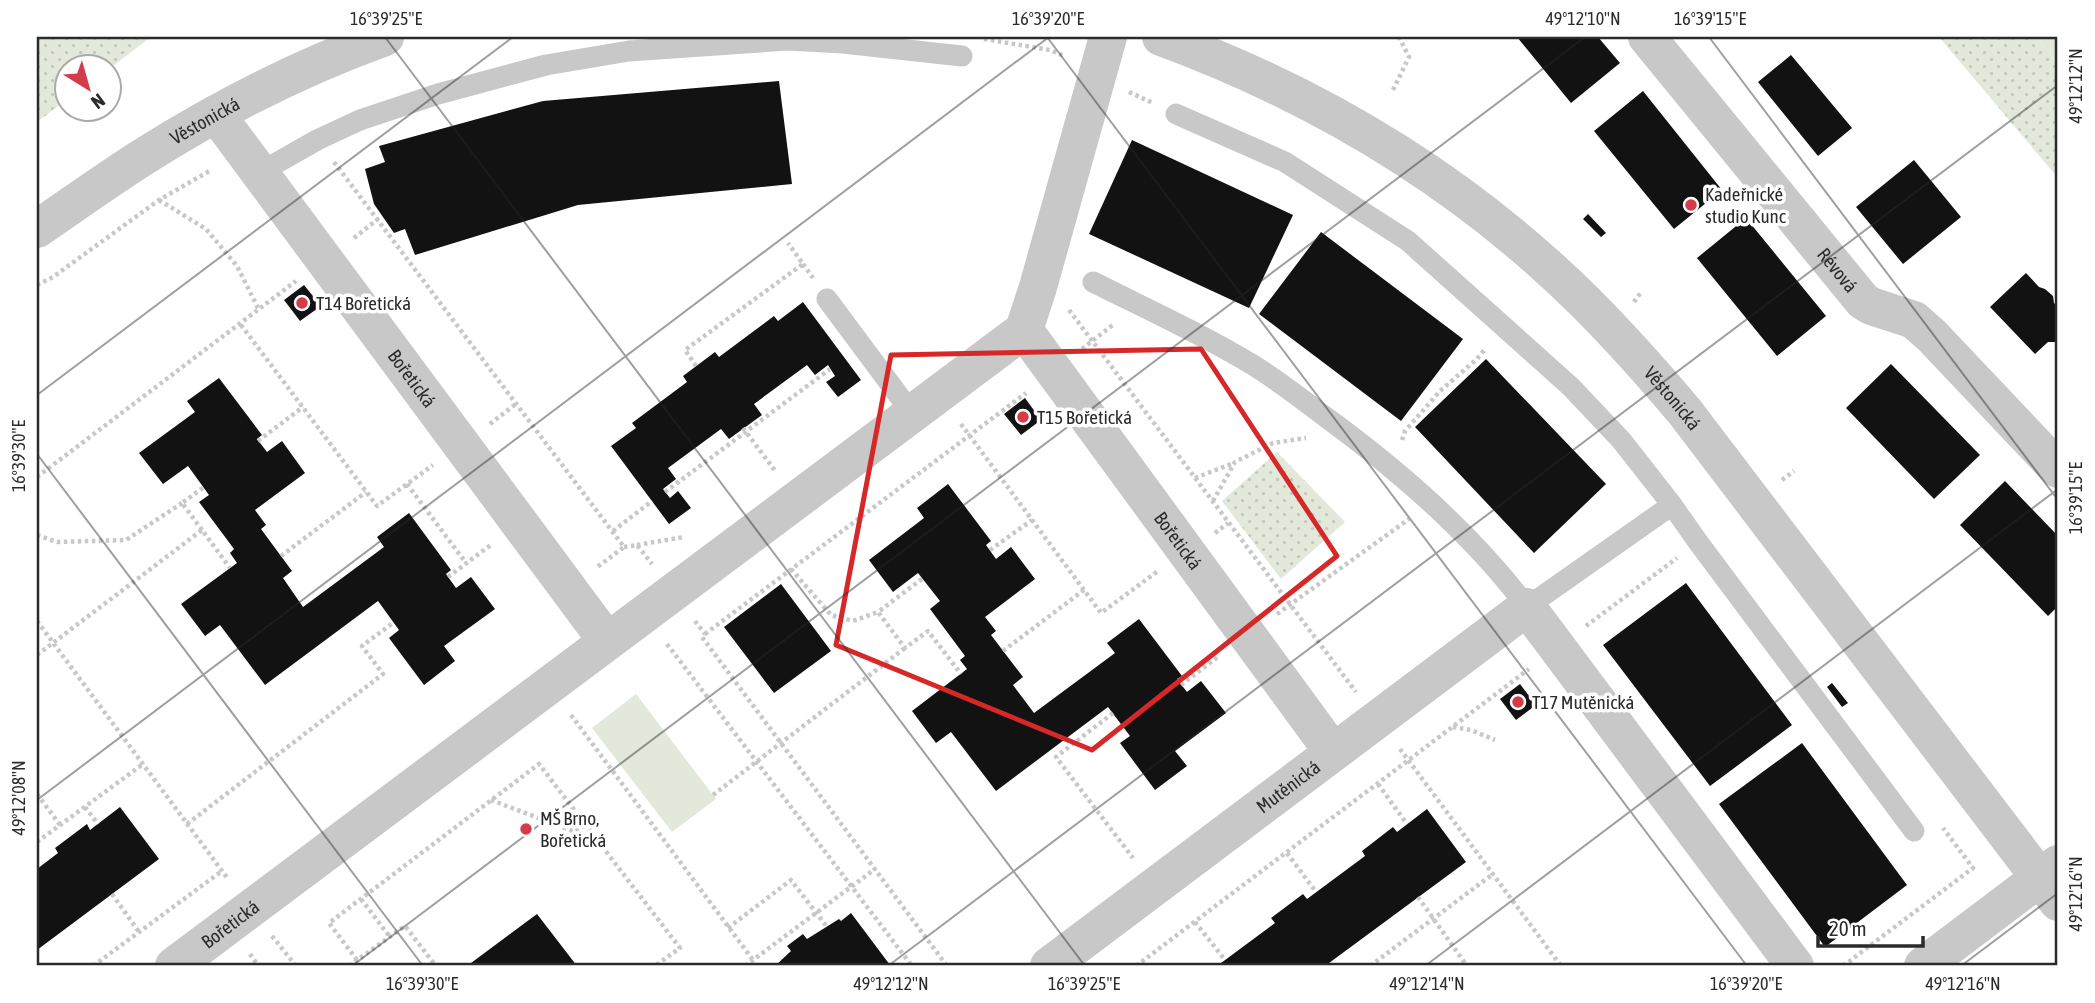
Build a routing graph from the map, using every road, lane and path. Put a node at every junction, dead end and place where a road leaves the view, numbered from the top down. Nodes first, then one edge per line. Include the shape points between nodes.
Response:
1 (385, 37) edge
2 (1108, 37) edge
3 (1161, 37) edge
4 (1399, 37) edge
5 (1647, 37) edge
6 (962, 56) dead end
7 (1393, 90) dead end
8 (216, 114) junction
9 (1176, 114) dead end
10 (317, 140) junction
11 (216, 168) dead end
12 (258, 173) junction
13 (159, 200) junction
14 (378, 219) junction
15 (37, 229) edge
16 (788, 243) dead end
17 (346, 244) dead end
18 (303, 276) dead end
19 (1093, 282) dead end
20 (37, 285) edge
21 (827, 299) dead end
22 (1065, 305) dead end
23 (259, 310) junction
24 (1118, 321) dead end
25 (241, 325) junction
26 (1503, 326) junction
27 (1024, 330) junction
28 (1092, 342) junction
29 (696, 366) dead end
30 (831, 369) dead end
31 (1053, 372) junction
32 (924, 403) junction
33 (303, 407) junction
34 (745, 430) junction
35 (969, 436) junction
36 (1314, 437) dead end
37 (258, 441) dead end
38 (439, 462) dead end
39 (1235, 463) junction
40 (2058, 468) edge
41 (1393, 469) junction
42 (1794, 471) dead end
43 (776, 473) dead end
44 (37, 477) edge
45 (1195, 478) junction
46 (1779, 483) dead end
47 (407, 484) junction
48 (204, 487) dead end
49 (366, 492) junction
50 (665, 492) dead end
51 (652, 501) dead end
52 (1213, 502) junction
53 (182, 503) junction
54 (1672, 505) junction
55 (1410, 519) dead end
56 (1032, 520) junction
57 (202, 530) junction
58 (613, 531) junction
59 (37, 535) edge
60 (1698, 542) junction
61 (489, 546) dead end
62 (624, 547) junction
63 (990, 550) dead end
64 (281, 556) dead end
65 (466, 563) junction
66 (230, 568) dead end
67 (791, 569) junction
68 (1168, 569) dead end
69 (659, 573) dead end
70 (448, 577) dead end
71 (922, 579) dead end
72 (568, 588) junction
73 (1084, 590) junction
74 (1290, 604) junction
75 (1527, 607) junction
76 (878, 612) junction
77 (689, 613) dead end
78 (37, 621) edge
79 (393, 622) dead end
80 (660, 634) dead end
81 (705, 634) junction
82 (607, 641) junction
83 (53, 643) junction
84 (905, 648) junction
85 (1558, 648) junction
86 (1003, 651) dead end
87 (37, 655) edge
88 (1221, 655) dead end
89 (961, 674) dead end
90 (1181, 685) dead end
91 (564, 706) dead end
92 (1113, 713) dead end
93 (1378, 718) junction
94 (1453, 727) junction
95 (1495, 740) dead end
96 (781, 743) junction
97 (1333, 752) junction
98 (758, 761) junction
99 (1409, 761) junction
100 (143, 764) junction
101 (1378, 784) junction
102 (37, 794) edge
103 (713, 795) dead end
104 (491, 800) junction
105 (85, 807) junction
106 (98, 824) dead end
107 (187, 824) junction
108 (586, 824) junction
109 (1408, 824) dead end
110 (60, 825) junction
111 (1914, 831) dead end
112 (37, 842) edge
113 (1287, 853) junction
114 (1134, 860) dead end
115 (874, 869) junction
116 (222, 871) junction
117 (1493, 874) junction
118 (2052, 881) edge
119 (233, 886) dead end
120 (852, 886) junction
121 (1316, 892) dead end
122 (112, 894) dead end
123 (1418, 897) dead end
124 (361, 899) junction
125 (816, 912) junction
126 (1433, 920) junction
127 (1195, 922) junction
128 (827, 926) dead end
129 (729, 928) junction
130 (139, 932) junction
131 (271, 933) dead end
132 (390, 937) junction
133 (357, 960) junction
134 (1225, 960) dead end
135 (753, 961) junction
136 (186, 963) edge
137 (93, 966) edge
138 (296, 966) edge
139 (349, 966) edge
140 (436, 966) edge
141 (655, 966) edge
142 (745, 966) edge
143 (912, 966) edge
144 (947, 966) edge
145 (1049, 966) edge
146 (1136, 966) edge
147 (1370, 966) edge
148 (1467, 966) edge
149 (1562, 966) edge
150 (1795, 966) edge
151 (1923, 966) edge

1 - 8 street, Věstonická via 291,75
2 - 27 street
3 - 118 street, Věstonická via 1263,78 1377,139 1489,218 1583,300 1685,412
4 - 7 path via 1409,57
5 - 40 street, Révová via 1863,301 1914,320
6 - 10 lane via 786,40 629,51 546,65 438,94
8 - 12 street, Bořetická
8 - 15 street, Věstonická
9 - 26 lane via 1285,162 1408,241
10 - 12 lane
10 - 14 path
11 - 13 path
12 - 72 street, Bořetická
13 - 20 path
13 - 23 path via 206,229 237,266
14 - 17 path
14 - 58 path
16 - 29 path via 803,264 685,350
18 - 23 path
19 - 41 lane via 1252,365
21 - 32 lane
22 - 28 path
23 - 25 path
24 - 28 path
25 - 33 path
25 - 44 path
26 - 41 path via 1477,359 1440,391 1405,431
26 - 54 lane via 1594,411
27 - 31 street, Bořetická
27 - 32 street, Bořetická
28 - 31 path
28 - 45 path
30 - 34 path
31 - 35 path
31 - 97 street, Bořetická
32 - 35 path
32 - 82 street, Bořetická
33 - 37 path
33 - 49 path
34 - 43 path
34 - 50 path
35 - 56 path
35 - 67 path
36 - 39 path via 1273,443
38 - 47 path
39 - 45 path
39 - 52 path
41 - 75 lane via 1483,555
42 - 46 path
45 - 52 path
47 - 49 path via 377,506
47 - 65 path
48 - 53 path
49 - 64 path
51 - 58 path
52 - 74 path
53 - 57 path
53 - 59 path via 126,540 57,541
54 - 60 lane
54 - 75 lane
55 - 74 path
56 - 63 path
56 - 73 path
57 - 66 path
57 - 83 path
58 - 62 path
60 - 85 path
60 - 111 lane
61 - 65 path
62 - 69 path via 636,545
62 - 72 path
65 - 70 path
67 - 76 path via 831,615 853,621
67 - 81 path
68 - 73 path via 1159,570 1101,613
71 - 76 path
72 - 82 street, Bořetická
73 - 86 path
74 - 93 path
75 - 85 street
75 - 93 street, Mutěnická
76 - 84 path
77 - 81 path
78 - 83 path
79 - 107 path via 362,646 383,674
80 - 98 path
81 - 96 path via 702,637
82 - 136 street, Bořetická
83 - 87 path
83 - 100 path
84 - 89 path via 928,631
84 - 96 path
85 - 94 path
85 - 150 street
88 - 90 path
91 - 129 path
92 - 114 path via 1056,757
93 - 97 street, Mutěnická
93 - 99 path
94 - 95 path
94 - 99 path
96 - 98 path
96 - 115 path
97 - 145 street, Mutěnická
98 - 103 path
98 - 120 path
99 - 101 path
99 - 117 path
100 - 105 path
100 - 107 path
101 - 109 path
101 - 113 path
102 - 110 path
104 - 108 path via 575,832
104 - 108 path via 539,764
104 - 124 path
105 - 106 path
105 - 110 path
107 - 116 path
108 - 141 path via 680,948
110 - 112 path
113 - 121 path
113 - 127 path
115 - 120 path
115 - 144 path
116 - 119 path
116 - 130 path
117 - 126 path
117 - 149 path
118 - 151 street
120 - 125 path
120 - 143 path
122 - 130 path
123 - 126 path
124 - 132 path
124 - 133 path via 329,923
125 - 128 path
125 - 129 path via 791,880
125 - 135 path
126 - 147 path
126 - 148 path
127 - 134 path
127 - 146 path
129 - 135 path
130 - 137 path
131 - 138 path
132 - 133 path
132 - 140 path via 405,926
133 - 139 path
135 - 142 path

